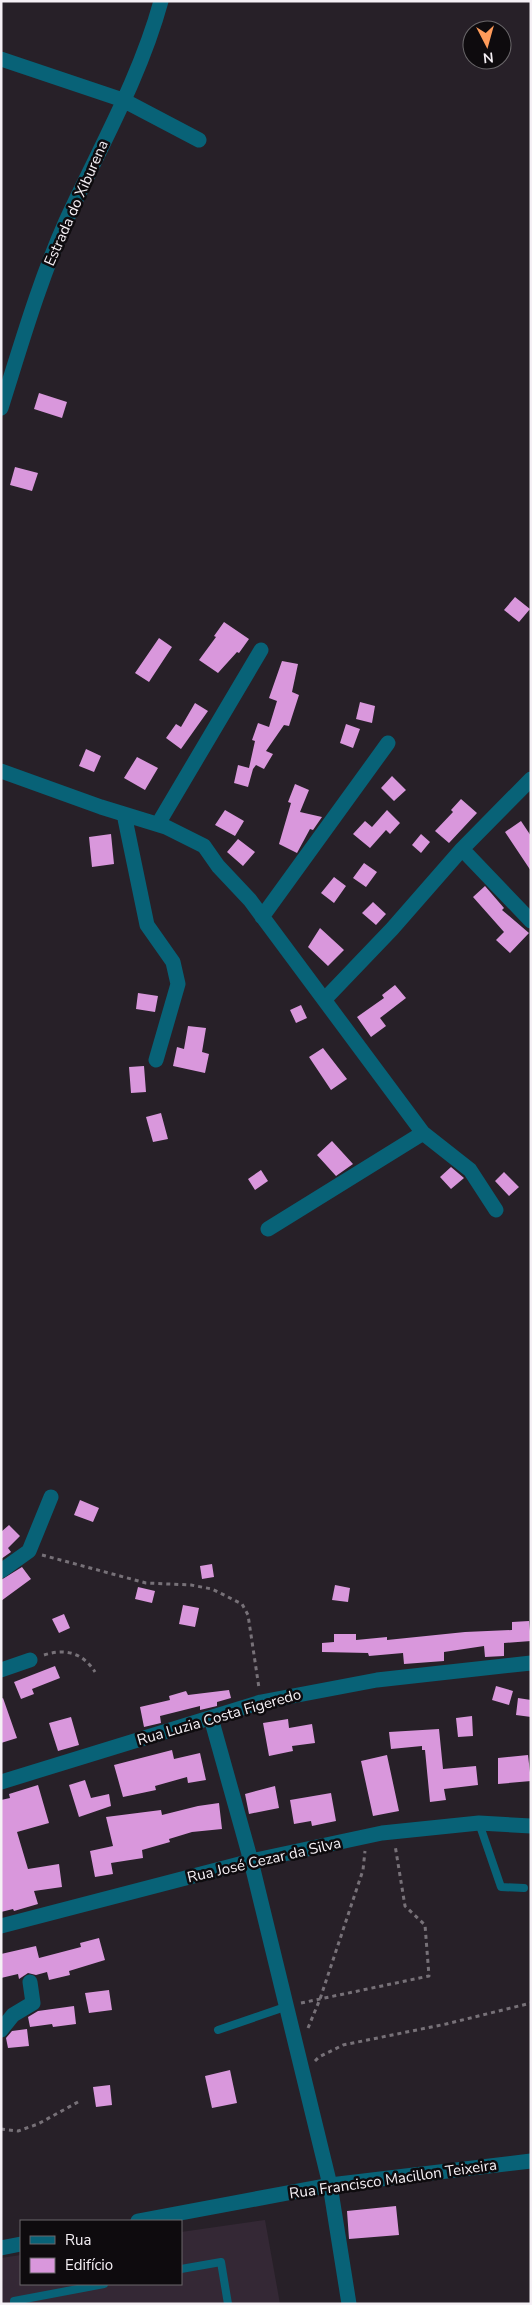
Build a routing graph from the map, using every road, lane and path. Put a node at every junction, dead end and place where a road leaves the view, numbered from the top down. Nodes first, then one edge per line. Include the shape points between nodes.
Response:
1 (161, 1) edge
2 (1, 59) edge
3 (123, 100) junction
4 (198, 140) dead end
5 (1, 408) edge
6 (261, 650) dead end
7 (388, 743) dead end
8 (1, 770) edge
9 (531, 779) edge
10 (124, 814) junction
11 (158, 824) junction
12 (462, 849) junction
13 (262, 917) junction
14 (531, 921) edge
15 (325, 999) junction
16 (156, 1060) dead end
17 (423, 1134) junction
18 (496, 1210) dead end
19 (268, 1229) dead end
20 (51, 1497) dead end
21 (29, 1551) junction
22 (1, 1571) edge
23 (30, 1660) joint
24 (531, 1663) edge
25 (1, 1670) edge
26 (95, 1672) dead end
27 (261, 1702) junction
28 (211, 1718) junction
29 (1, 1782) edge
30 (479, 1823) junction
31 (531, 1826) edge
32 (393, 1831) junction
33 (366, 1837) junction
34 (251, 1860) junction
35 (524, 1888) dead end
36 (1, 1926) edge
37 (30, 1982) dead end
38 (320, 1999) junction
39 (531, 2002) edge
40 (285, 2007) junction
41 (1, 2030) edge
42 (218, 2030) dead end
43 (302, 2078) junction
44 (78, 2102) dead end
45 (1, 2130) edge
46 (531, 2161) edge
47 (330, 2185) junction
48 (143, 2220) edge
49 (20, 2244) edge
50 (1, 2248) edge
51 (182, 2270) edge
52 (99, 2285) edge
53 (14, 2304) edge
54 (228, 2304) edge
55 (349, 2304) edge

1 - 3 street, Estrada do Xiburena via 154,27
2 - 3 street
3 - 4 street
3 - 5 street, Estrada do Xiburena via 40,284
6 - 11 street
7 - 13 street
8 - 10 street
9 - 12 street
10 - 11 street
10 - 16 street via 147,925 173,962 178,984
11 - 13 street via 204,846
12 - 14 street
12 - 15 street
13 - 15 street
15 - 17 street
17 - 18 street via 470,1170
17 - 19 street
20 - 21 street
21 - 22 street
21 - 27 path via 146,1583 212,1590 242,1604 248,1615
23 - 25 street
23 - 26 path via 50,1654 72,1653 87,1660
24 - 27 street, Rua Luzia Costa Figeredo via 377,1680
27 - 28 street, Rua Luzia Costa Figeredo
28 - 29 street, Rua Luzia Costa Figeredo
28 - 34 street
30 - 31 street, Rua José Cezar da Silva
30 - 32 street, Rua José Cezar da Silva
30 - 35 lane via 501,1887
32 - 33 street, Rua José Cezar da Silva
32 - 38 path via 405,1906 425,1925 429,1976
33 - 34 street, Rua José Cezar da Silva
33 - 38 path via 363,1870
34 - 36 street, Rua José Cezar da Silva
34 - 40 street
37 - 41 street via 33,2003 13,2015
38 - 40 path
39 - 43 path via 343,2045 319,2057
40 - 42 lane
40 - 43 street
43 - 47 street
44 - 45 path via 38,2124 18,2131
46 - 47 street, Rua Francisco Macillon Teixeira
47 - 48 street, Rua Francisco Macillon Teixeira
47 - 55 street
49 - 50 street
51 - 54 lane via 221,2262
52 - 53 lane via 14,2301

